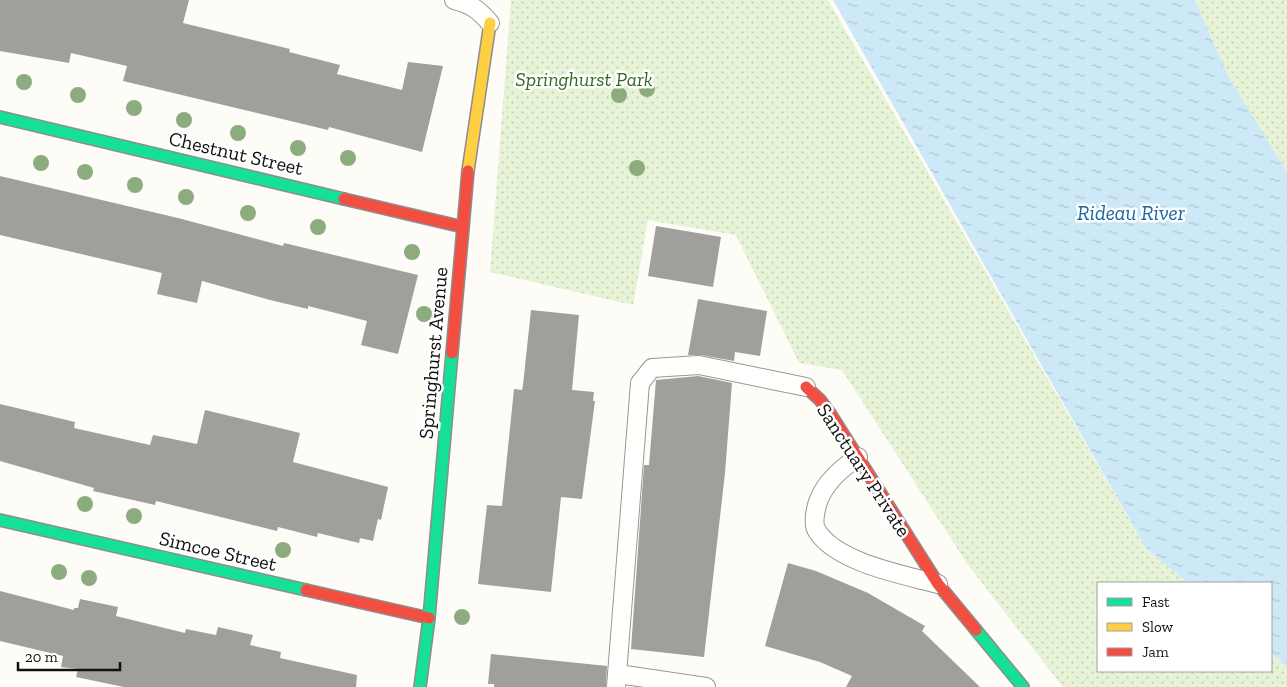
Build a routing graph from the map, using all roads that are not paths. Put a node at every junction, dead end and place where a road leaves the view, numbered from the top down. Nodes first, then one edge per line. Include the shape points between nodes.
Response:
1 (454, 0) edge
2 (490, 23) joint
3 (0, 117) edge
4 (463, 226) junction
5 (806, 387) joint
6 (858, 457) junction
7 (0, 520) edge
8 (938, 584) junction
9 (429, 618) junction
10 (617, 681) edge
11 (420, 687) edge
12 (706, 687) edge
13 (1023, 687) edge

1 - 2 lane via 480,10
2 - 4 street, Springhurst Avenue
3 - 4 street, Chestnut Street
4 - 9 street, Springhurst Avenue
5 - 6 street, Sanctuary Private via 820,400
5 - 10 lane, Sanctuary Private via 699,365 652,368 640,383
6 - 8 street, Sanctuary Private
6 - 8 lane via 832,479 820,496 815,514 816,530 828,543 850,556
7 - 9 street, Simcoe Street
8 - 13 street, Sanctuary Private
9 - 11 street, Springhurst Avenue
10 - 12 lane

